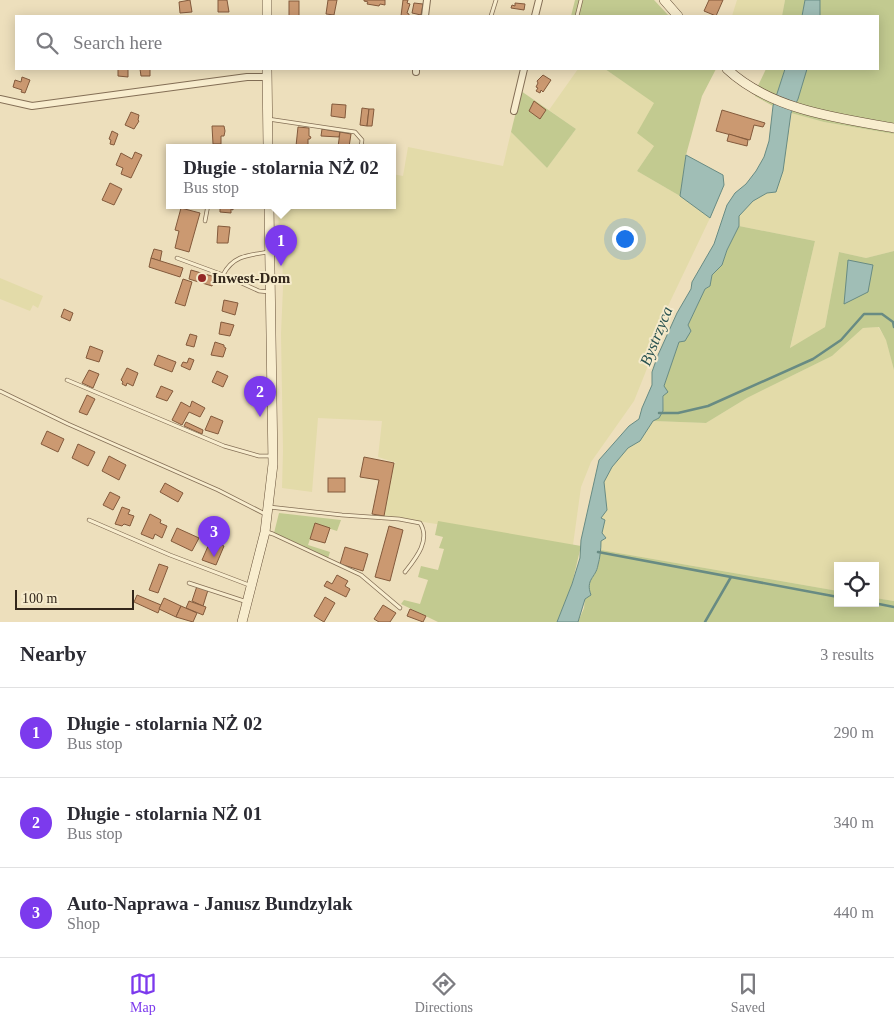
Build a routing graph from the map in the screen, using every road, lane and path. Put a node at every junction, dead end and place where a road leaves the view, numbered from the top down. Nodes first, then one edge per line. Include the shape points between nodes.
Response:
1 (267, 0) edge
2 (427, 0) edge
3 (496, 0) edge
4 (539, 0) edge
5 (581, 0) edge
6 (664, 0) edge
7 (267, 15) edge
8 (425, 15) edge
9 (491, 15) edge
10 (535, 15) edge
11 (577, 15) edge
12 (677, 15) edge
13 (524, 70) edge
14 (728, 70) edge
15 (267, 73) edge
16 (0, 98) edge
17 (514, 111) dead end
18 (268, 119) junction
19 (894, 128) edge
20 (268, 144) edge
21 (361, 144) edge
22 (208, 209) edge
23 (269, 209) edge
24 (206, 222) dead end
25 (270, 252) junction
26 (177, 258) dead end
27 (223, 275) junction
28 (271, 292) junction
29 (67, 380) dead end
30 (0, 391) edge
31 (273, 456) junction
32 (269, 511) junction
33 (88, 520) dead end
34 (265, 532) junction
35 (406, 572) dead end
36 (189, 583) dead end
37 (252, 586) junction
38 (247, 602) junction
39 (400, 608) dead end
40 (242, 622) edge

1 - 7 main road
2 - 8 street
3 - 9 lane
4 - 10 street
5 - 11 lane
6 - 12 main road
13 - 17 street
14 - 19 main road via 768,96 809,111
15 - 16 street via 32,106
15 - 18 main road
18 - 20 main road
18 - 21 lane via 355,132
22 - 24 lane
23 - 25 main road
25 - 27 lane via 232,261
25 - 28 main road
26 - 27 lane
27 - 28 lane via 259,291
28 - 31 main road
29 - 31 lane via 224,446 259,456
30 - 32 lane via 260,512
31 - 32 main road
32 - 34 main road
32 - 35 lane via 420,523 423,541 418,556
33 - 37 lane
34 - 37 main road
34 - 39 lane via 361,575
36 - 38 lane
37 - 38 main road
38 - 40 main road

